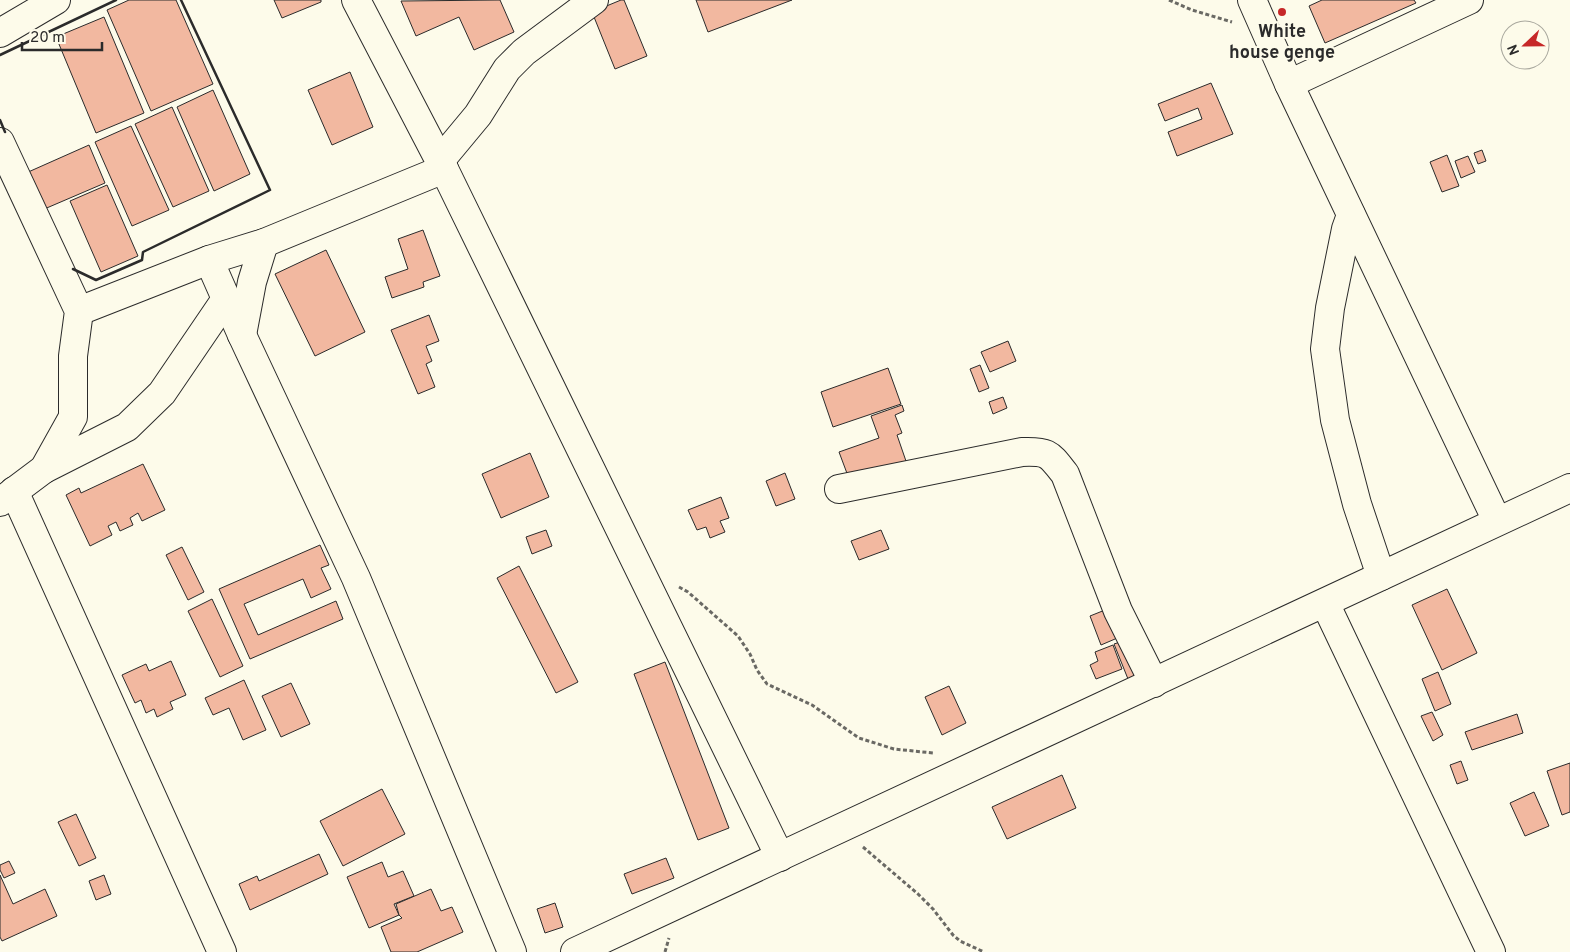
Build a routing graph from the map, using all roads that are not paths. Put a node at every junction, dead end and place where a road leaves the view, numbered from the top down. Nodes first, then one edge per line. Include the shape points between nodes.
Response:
1 (56, 0) edge
2 (356, 0) edge
3 (594, 0) edge
4 (1252, 0) edge
5 (1470, 0) edge
6 (0, 34) edge
7 (1288, 84) junction
8 (0, 142) edge
9 (441, 166) junction
10 (1351, 215) junction
11 (264, 243) junction
12 (209, 260) junction
13 (226, 299) junction
14 (79, 311) junction
15 (242, 335) junction
16 (44, 469) junction
17 (1570, 488) edge
18 (840, 489) dead end
19 (7, 496) edge
20 (1496, 522) junction
21 (1381, 576) junction
22 (1324, 603) junction
23 (1154, 683) junction
24 (780, 857) junction
25 (222, 952) edge
26 (512, 952) edge
27 (575, 952) edge
28 (1491, 952) edge

1 - 6 street
2 - 9 street
3 - 9 street via 556,26 508,69
4 - 7 street
5 - 7 street
7 - 10 street
8 - 14 street
9 - 11 street
9 - 24 street
10 - 20 street
10 - 21 street via 1324,349 1335,420 1357,504
11 - 12 street
11 - 15 street via 252,282
12 - 13 street
12 - 14 street
13 - 15 street
13 - 16 street via 162,393 127,426
14 - 16 street via 73,356 74,418
15 - 26 street via 356,578
16 - 19 street
17 - 20 street
18 - 23 street via 1022,452 1046,453 1064,474 1118,611
19 - 25 street
20 - 21 street
21 - 22 street
22 - 23 street
22 - 28 street
23 - 24 street
24 - 27 street

